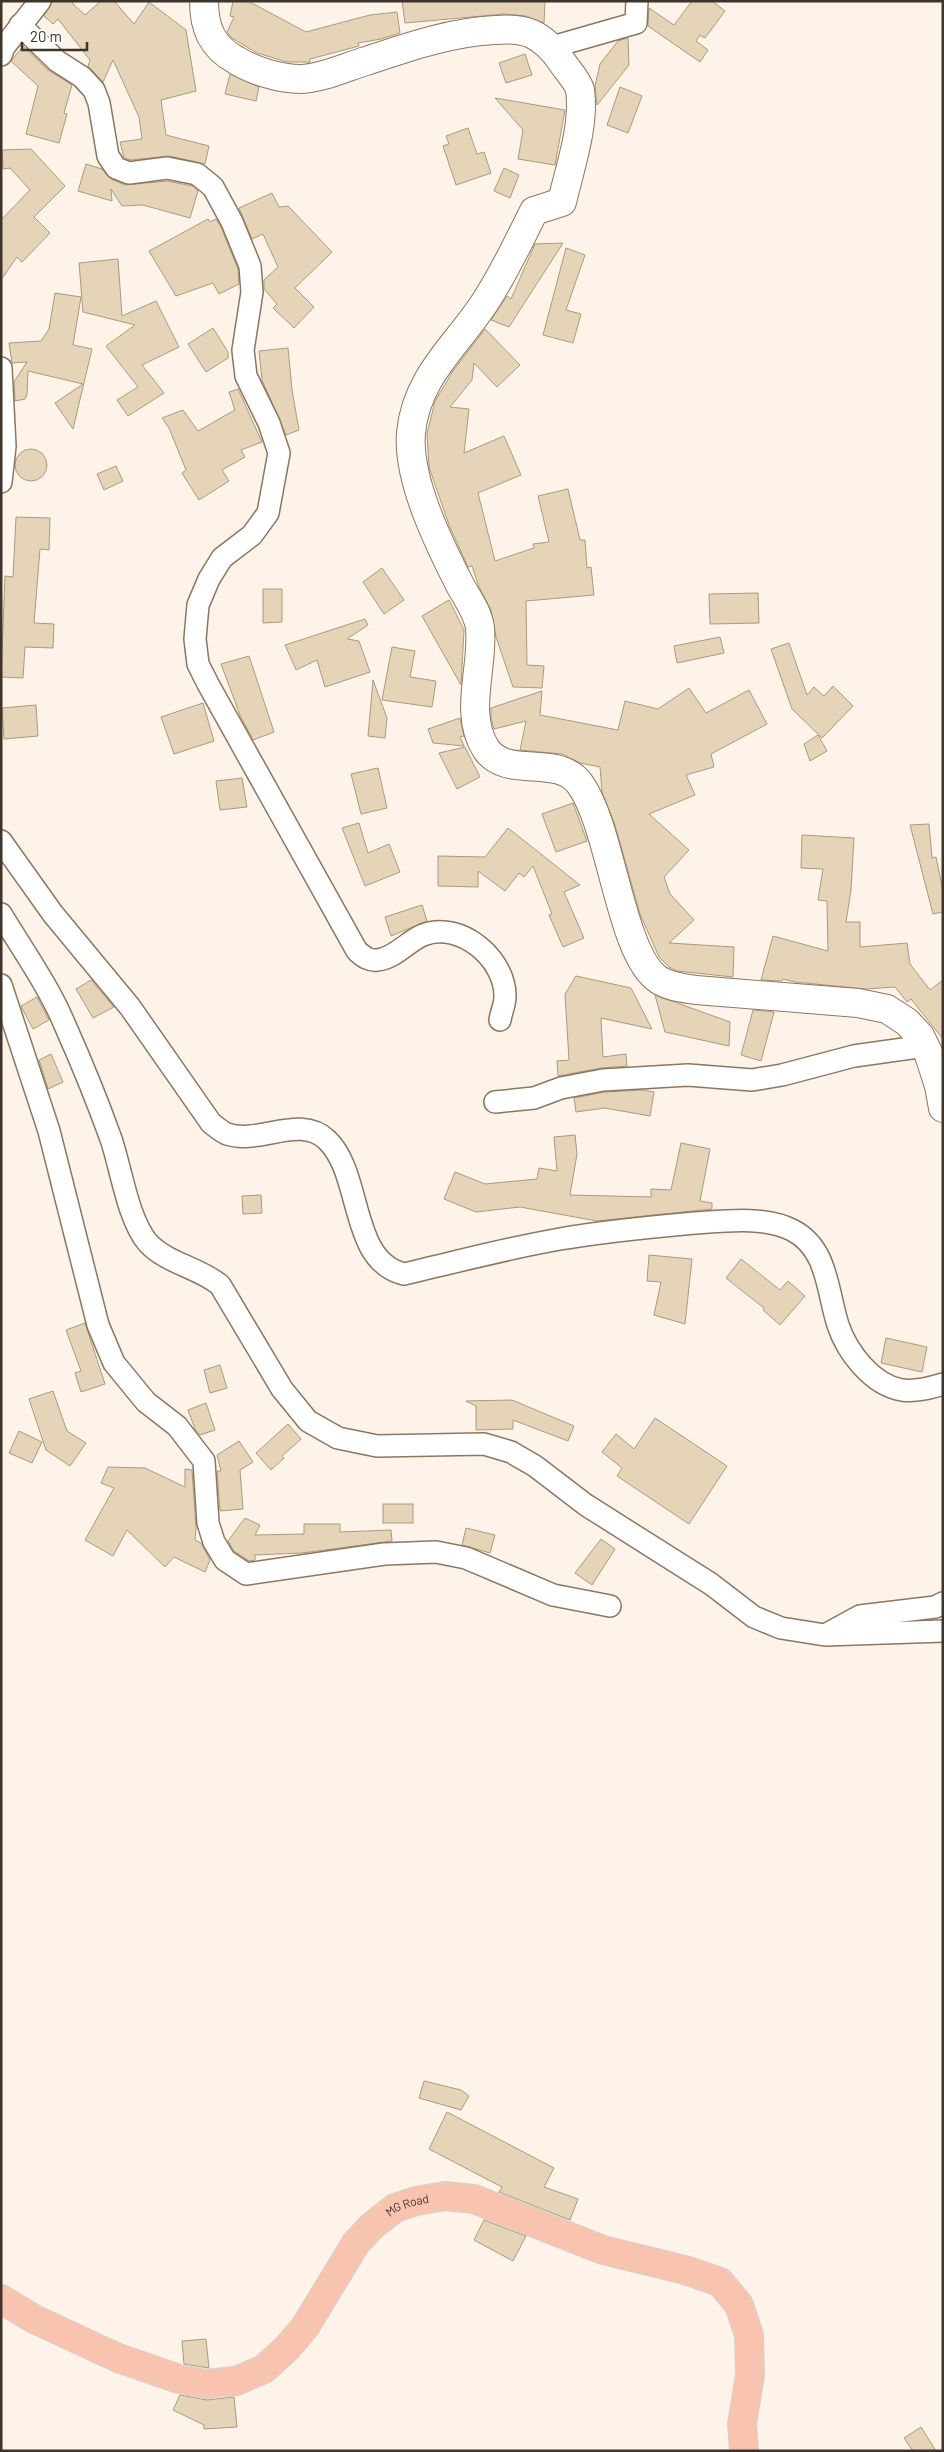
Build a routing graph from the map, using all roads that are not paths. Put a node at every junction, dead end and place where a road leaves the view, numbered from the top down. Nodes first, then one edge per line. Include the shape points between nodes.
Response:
1 (40, 1) edge
2 (204, 1) edge
3 (637, 1) edge
4 (20, 25) junction
5 (552, 47) junction
6 (1, 55) edge
7 (1, 368) edge
8 (1, 482) edge
9 (1, 841) edge
10 (1, 914) edge
11 (1, 985) edge
12 (500, 1020) dead end
13 (925, 1046) junction
14 (495, 1102) dead end
15 (943, 1108) edge
16 (943, 1384) edge
17 (943, 1604) edge
18 (610, 1606) dead end
19 (943, 1631) edge
20 (825, 1635) junction
21 (1, 2299) edge
22 (744, 2451) edge

1 - 4 street
2 - 5 street via 206,26 213,42 227,56 280,77 302,79 472,31 509,29 532,33
3 - 5 street via 636,23
4 - 6 street
4 - 12 street via 57,61 82,77 94,90 108,156 116,168 129,173 167,168 197,174 212,187 232,222 250,266 252,292 243,350 246,376 269,423 279,453 268,513 252,535 222,558 198,606 195,639 198,664 357,952 378,961 423,935 438,931 460,935 480,946 500,975 505,997
5 - 13 street via 580,89 578,141 562,202 534,212 489,297 422,389 413,412 410,436 413,464 425,508 480,627 476,725 487,750 500,761 556,768 580,784 604,837 638,954 658,979 675,987 696,990 858,1003 886,1009 907,1022
7 - 8 street via 5,446
9 - 16 street via 53,914 130,1007 211,1123 226,1134 243,1136 302,1129 315,1131 328,1140 341,1161 369,1244 384,1265 394,1271 404,1274 559,1239 639,1227 774,1222 810,1242 820,1257 839,1327 859,1362 880,1381 901,1390 927,1389
10 - 20 street via 63,1020 111,1140 130,1207 148,1243 162,1254 207,1274 220,1285 282,1389 308,1421 338,1438 377,1446 484,1444 511,1452 535,1466 586,1506 710,1584 754,1617 780,1628
11 - 18 street via 48,1131 98,1325 114,1363 146,1402 177,1426 204,1462 208,1523 225,1560 246,1574 384,1554 436,1552 466,1558 553,1595
13 - 14 street via 854,1056 752,1080 688,1075 604,1080 561,1088 534,1098
13 - 15 street
17 - 20 street via 860,1616
19 - 20 street
21 - 22 main road, MG Road via 34,2319 118,2358 179,2379 206,2384 236,2381 264,2369 286,2349 305,2327 356,2243 395,2208 445,2196 474,2199 603,2250 720,2282 739,2305 749,2335 750,2375 742,2424

